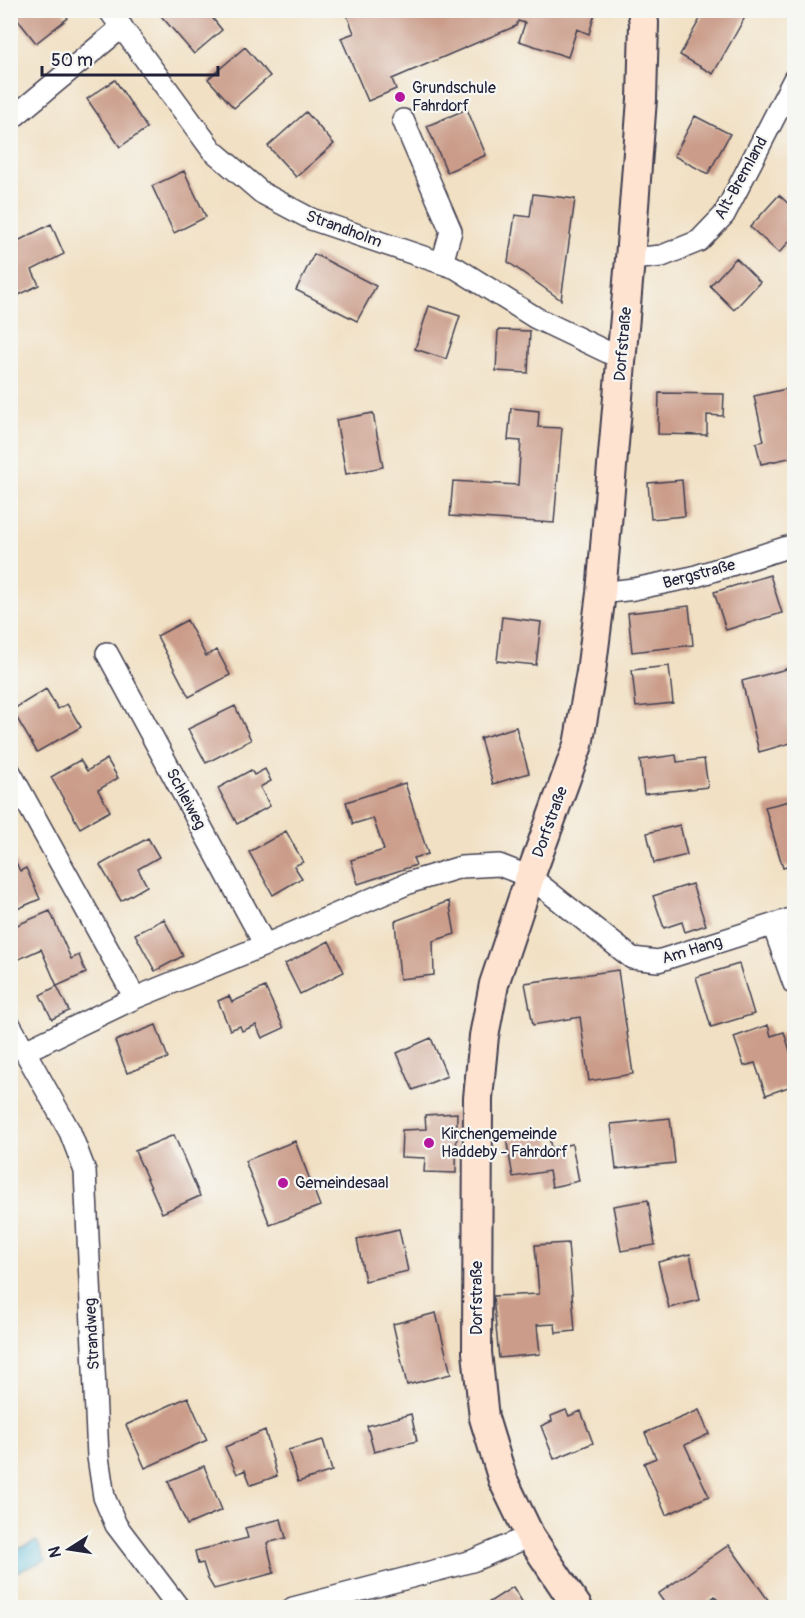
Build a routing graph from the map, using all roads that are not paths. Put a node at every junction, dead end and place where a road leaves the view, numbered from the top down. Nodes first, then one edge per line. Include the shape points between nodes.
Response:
1 (109, 10) edge
2 (642, 10) edge
3 (122, 27) junction
4 (795, 79) edge
5 (10, 120) edge
6 (403, 120) dead end
7 (630, 259) junction
8 (442, 263) junction
9 (622, 359) junction
10 (795, 545) edge
11 (601, 593) junction
12 (107, 653) dead end
13 (10, 772) edge
14 (530, 877) junction
15 (795, 918) edge
16 (773, 925) junction
17 (265, 945) junction
18 (795, 984) edge
19 (135, 998) junction
20 (10, 1025) edge
21 (25, 1051) junction
22 (530, 1536) junction
23 (179, 1608) edge
24 (293, 1608) edge
25 (578, 1608) edge

1 - 3 street, Strandholm
2 - 7 street, Dorfstraße via 642,99
3 - 5 street
3 - 8 street, Strandholm via 212,150 262,193 312,219
4 - 7 street, Alt-Bremland via 724,215 699,241 662,256
6 - 8 street via 451,231
7 - 9 street, Dorfstraße
8 - 9 street, Strandholm via 536,318
9 - 11 street, Dorfstraße
10 - 11 street, Bergstraße via 693,577
11 - 14 street, Dorfstraße via 578,745
12 - 17 street, Schleiweg
13 - 19 street
14 - 16 street, Am Hang via 632,958 658,961
14 - 17 street via 499,865 461,867 411,882
14 - 22 street, Dorfstraße via 494,984 484,1036 478,1098 477,1352 484,1418 503,1480
15 - 16 street, Am Hang
16 - 18 street
17 - 19 street
19 - 21 street
20 - 21 street
21 - 23 street, Strandweg via 70,1132 85,1172 98,1457 104,1497 116,1525
22 - 24 street via 472,1561
22 - 25 street, Dorfstraße

